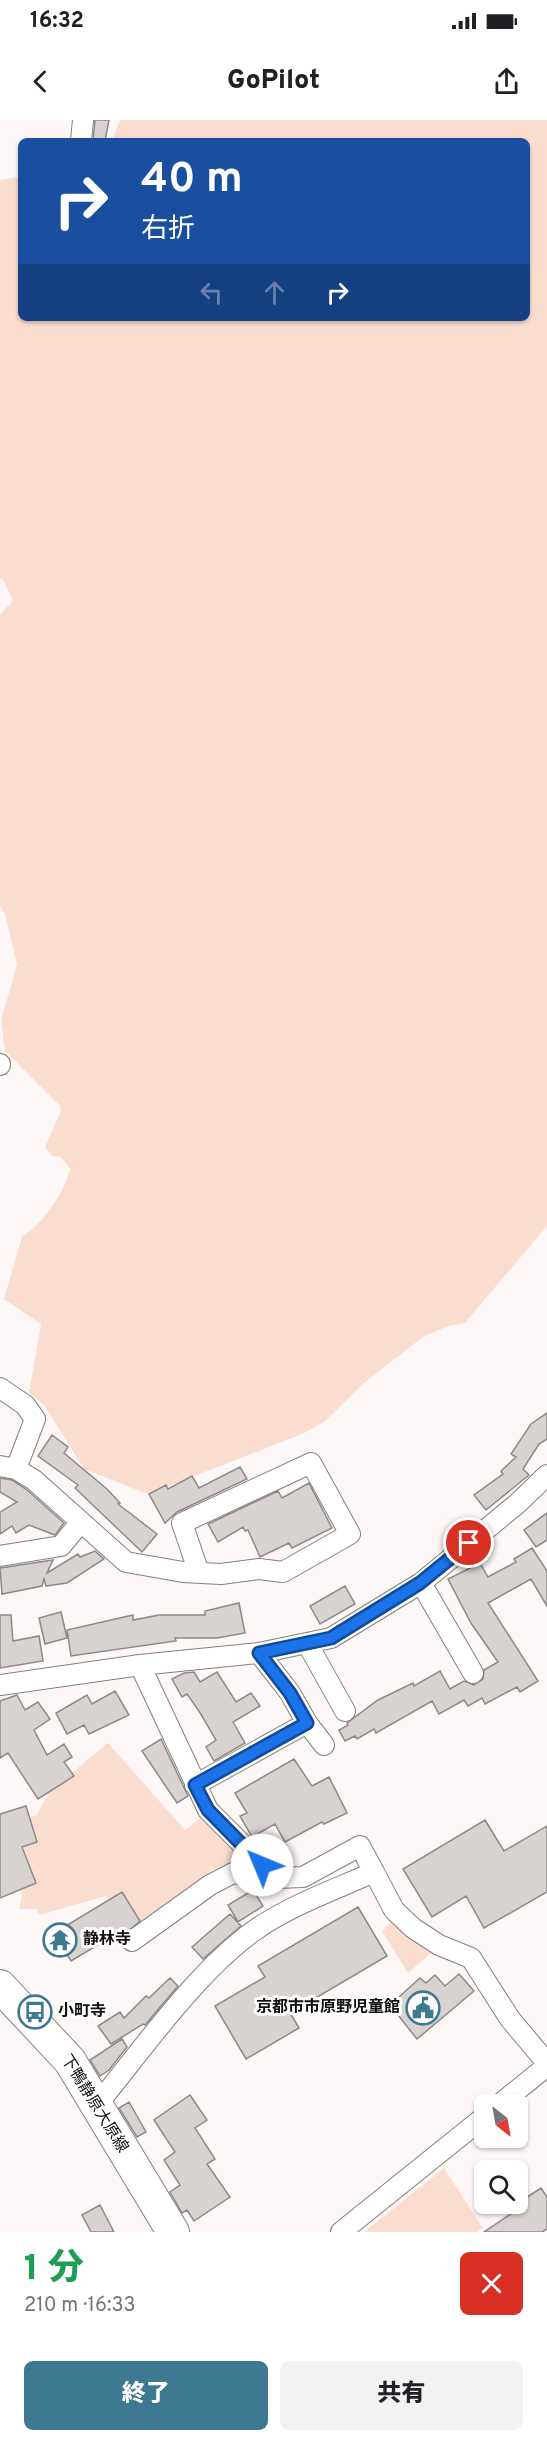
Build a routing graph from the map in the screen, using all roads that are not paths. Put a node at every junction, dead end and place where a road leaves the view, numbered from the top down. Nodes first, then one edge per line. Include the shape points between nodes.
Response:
1 (83, 120) edge
2 (81, 138) edge
3 (0, 1388) edge
4 (8, 1467) edge
5 (547, 1475) edge
6 (80, 1523) junction
7 (0, 1556) edge
8 (199, 1573) junction
9 (420, 1583) junction
10 (307, 1643) junction
11 (259, 1653) junction
12 (140, 1665) junction
13 (473, 1672) dead end
14 (0, 1685) edge
15 (345, 1711) dead end
16 (307, 1723) junction
17 (324, 1745) dead end
18 (195, 1785) junction
19 (374, 1872) junction
20 (276, 1878) junction
21 (132, 1941) dead end
22 (0, 1986) edge
23 (547, 2065) edge
24 (512, 2094) edge
25 (96, 2106) junction
26 (474, 2125) edge
27 (173, 2232) edge
28 (341, 2232) edge

1 - 2 street
3 - 4 street via 25,1405 35,1419
4 - 6 street via 34,1480
5 - 9 street
6 - 7 street via 61,1546
6 - 8 street via 126,1562
8 - 8 street via 260,1569 283,1572 350,1534 311,1463 182,1523
9 - 10 street via 331,1638
9 - 13 street
10 - 11 street
10 - 15 street
11 - 12 street
11 - 16 street
12 - 14 street
12 - 18 street
16 - 17 street
16 - 18 street
18 - 20 street via 208,1810
19 - 20 street via 360,1846 303,1877
19 - 23 street via 394,1910 413,1928 439,1946 471,1958 510,2019
19 - 25 street via 289,1910 232,1950 177,2006
20 - 21 street via 233,1873
22 - 25 main road, 下鴨静原大原線 via 70,2061
23 - 24 street
25 - 27 main road, 下鴨静原大原線
26 - 28 street

